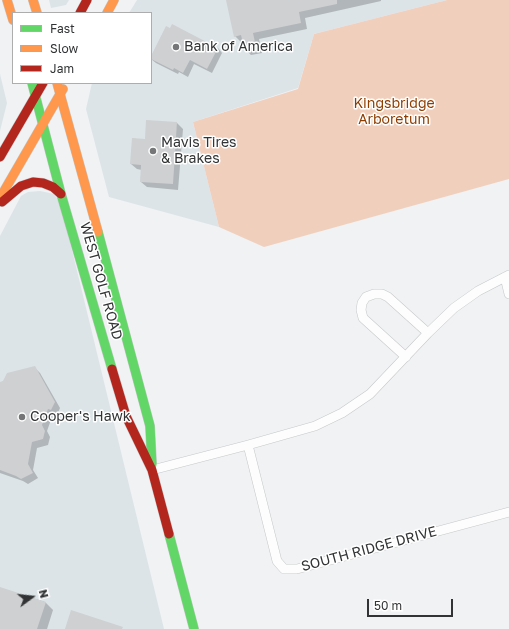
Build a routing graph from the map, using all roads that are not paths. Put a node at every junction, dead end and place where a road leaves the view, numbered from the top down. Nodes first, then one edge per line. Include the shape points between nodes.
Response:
1 (7, 0) edge
2 (33, 0) edge
3 (87, 0) edge
4 (114, 0) edge
5 (37, 12) edge
6 (81, 12) edge
7 (107, 12) edge
8 (12, 17) edge
9 (32, 84) edge
10 (42, 84) edge
11 (57, 84) edge
12 (65, 84) edge
13 (60, 94) junction
14 (36, 96) junction
15 (43, 124) junction
16 (0, 157) edge
17 (61, 194) junction
18 (0, 198) edge
19 (0, 204) edge
20 (507, 276) edge
21 (509, 294) edge
22 (428, 333) junction
23 (406, 357) junction
24 (248, 445) junction
25 (152, 470) junction
26 (509, 512) edge
27 (194, 629) edge

1 - 8 main road
2 - 5 main road
3 - 6 main road
4 - 7 main road
9 - 14 main road, WEST GOLF ROAD
10 - 14 main road
11 - 13 main road, WEST GOLF ROAD
12 - 13 main road
13 - 15 main road
13 - 25 main road, WEST GOLF ROAD via 150,426
14 - 15 main road, WEST GOLF ROAD
14 - 16 main road
15 - 17 main road, WEST GOLF ROAD
15 - 18 main road
17 - 19 main road via 53,187 33,182 21,186
17 - 25 main road, WEST GOLF ROAD via 126,416
20 - 21 street
20 - 22 street via 454,308
22 - 23 street
22 - 23 street via 388,297 374,294 366,297 361,310 363,318
23 - 24 street via 370,394 342,413 315,426
24 - 25 street
24 - 26 street, SOUTH RIDGE DRIVE via 277,561 284,569 297,569
25 - 27 main road, WEST GOLF ROAD

